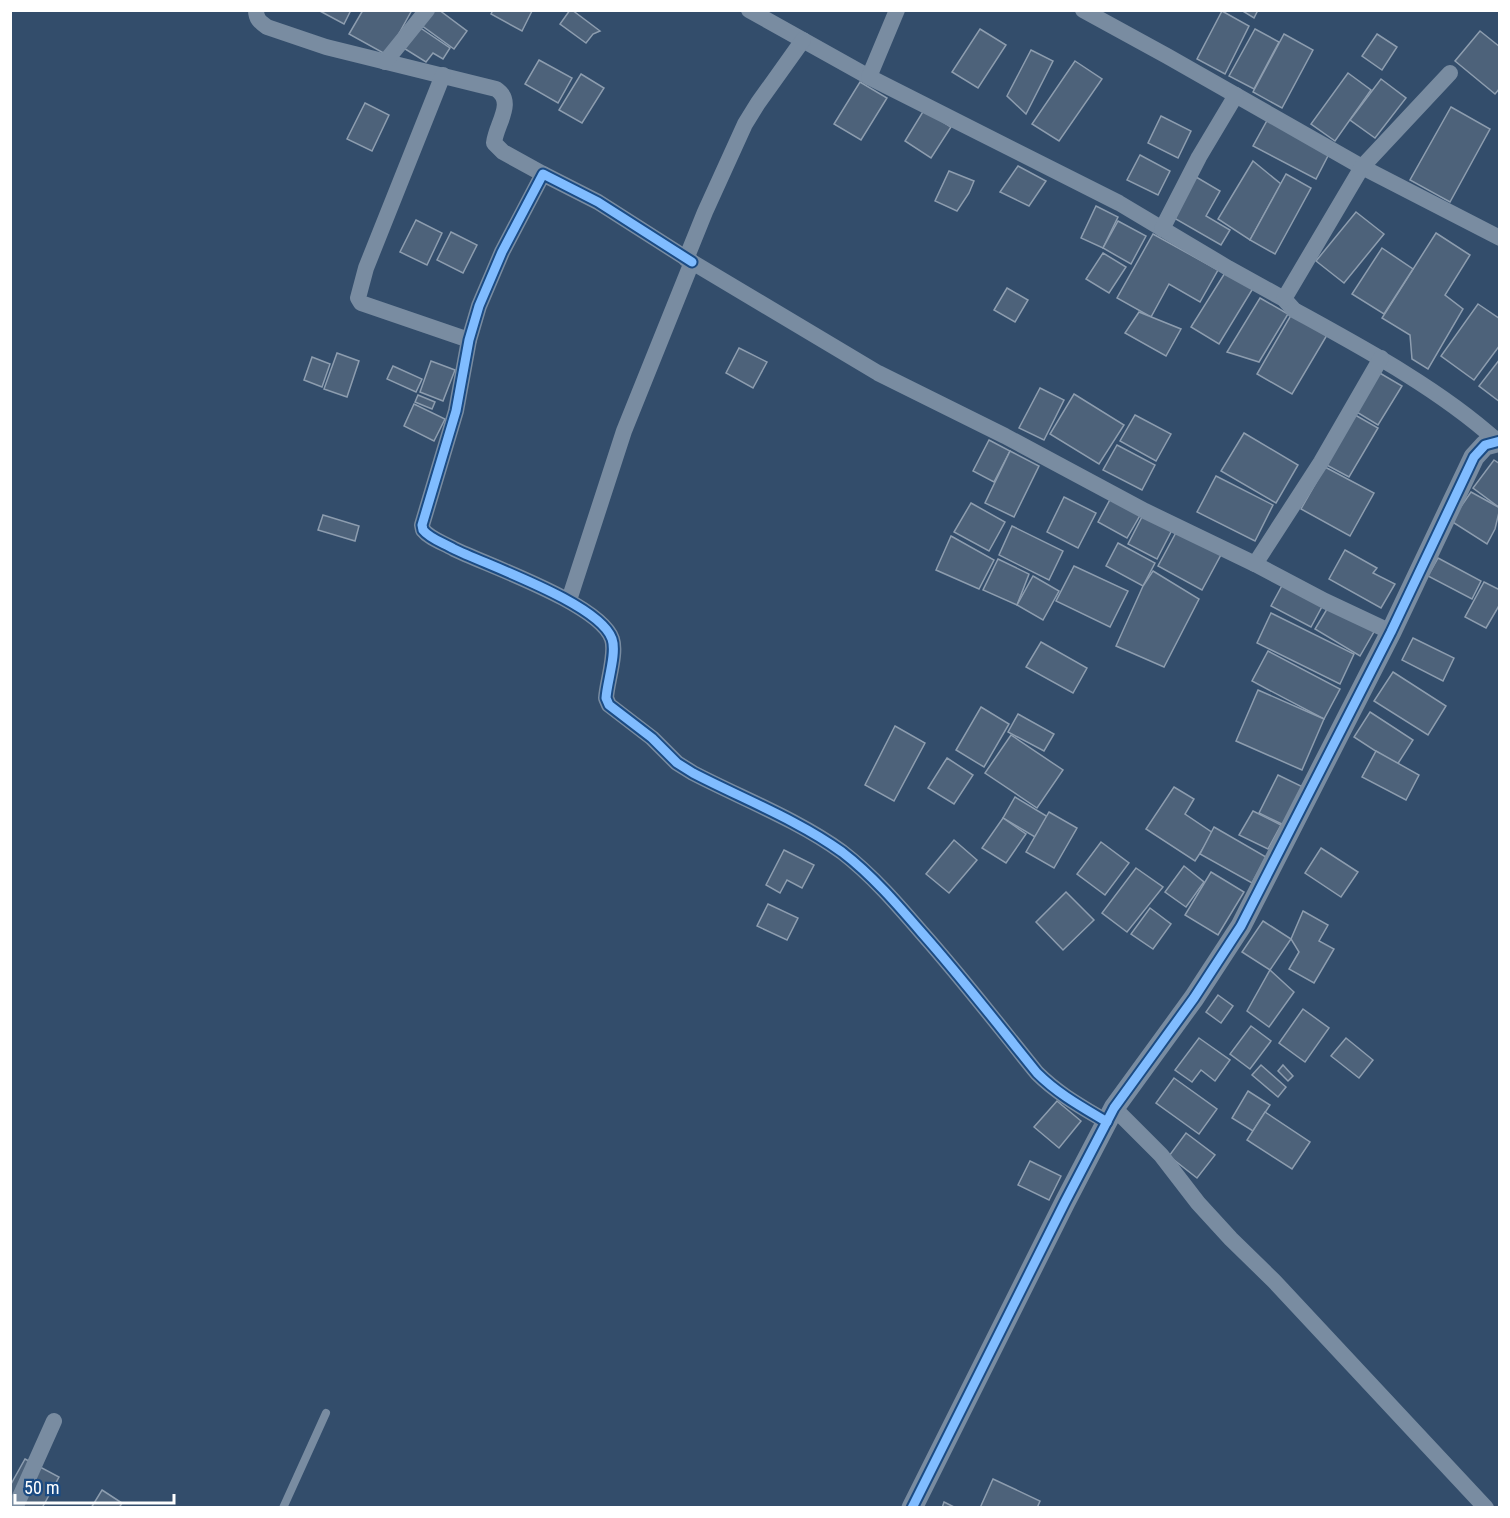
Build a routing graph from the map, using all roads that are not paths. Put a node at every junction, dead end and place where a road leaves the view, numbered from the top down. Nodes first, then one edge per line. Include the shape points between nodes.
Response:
1 (256, 10) edge
2 (427, 10) edge
3 (749, 10) edge
4 (897, 10) edge
5 (1083, 10) edge
6 (803, 40) junction
7 (385, 62) junction
8 (1450, 73) dead end
9 (443, 75) junction
10 (869, 77) junction
11 (1236, 95) junction
12 (1362, 167) junction
13 (543, 174) junction
14 (1162, 229) junction
15 (1500, 238) edge
16 (689, 260) junction
17 (1284, 299) junction
18 (469, 340) junction
19 (1381, 358) junction
20 (1498, 441) edge
21 (1255, 564) junction
22 (569, 600) junction
23 (1391, 632) junction
24 (1111, 1115) junction
25 (326, 1413) dead end
26 (54, 1421) dead end
27 (15, 1508) edge
28 (283, 1508) edge
29 (912, 1508) edge
30 (1486, 1508) edge

1 - 7 street via 260,23 267,27
2 - 7 street
3 - 6 street
4 - 10 street
5 - 11 street
6 - 10 street
6 - 16 street via 745,124 705,212
7 - 9 street
8 - 12 street
9 - 13 street via 502,93 506,105 494,143 502,152
9 - 18 street via 366,268 358,298 361,303
10 - 14 street via 1119,203
11 - 12 street
11 - 14 street
12 - 15 street
12 - 17 street
13 - 16 street via 598,202
13 - 18 street via 487,285
14 - 17 street
16 - 21 street via 878,373
16 - 22 street via 624,431
17 - 19 street via 1294,310
18 - 22 street via 456,411 423,530 482,562
19 - 20 street
19 - 21 street via 1321,462
20 - 23 street via 1485,445 1474,457
21 - 23 street
22 - 24 street via 601,623 613,641 606,698 609,705 677,763 839,850 883,888 1053,1089 1067,1099
23 - 24 street via 1240,926 1194,999
24 - 29 street
24 - 30 street via 1161,1155 1231,1239
25 - 28 lane
26 - 27 street

